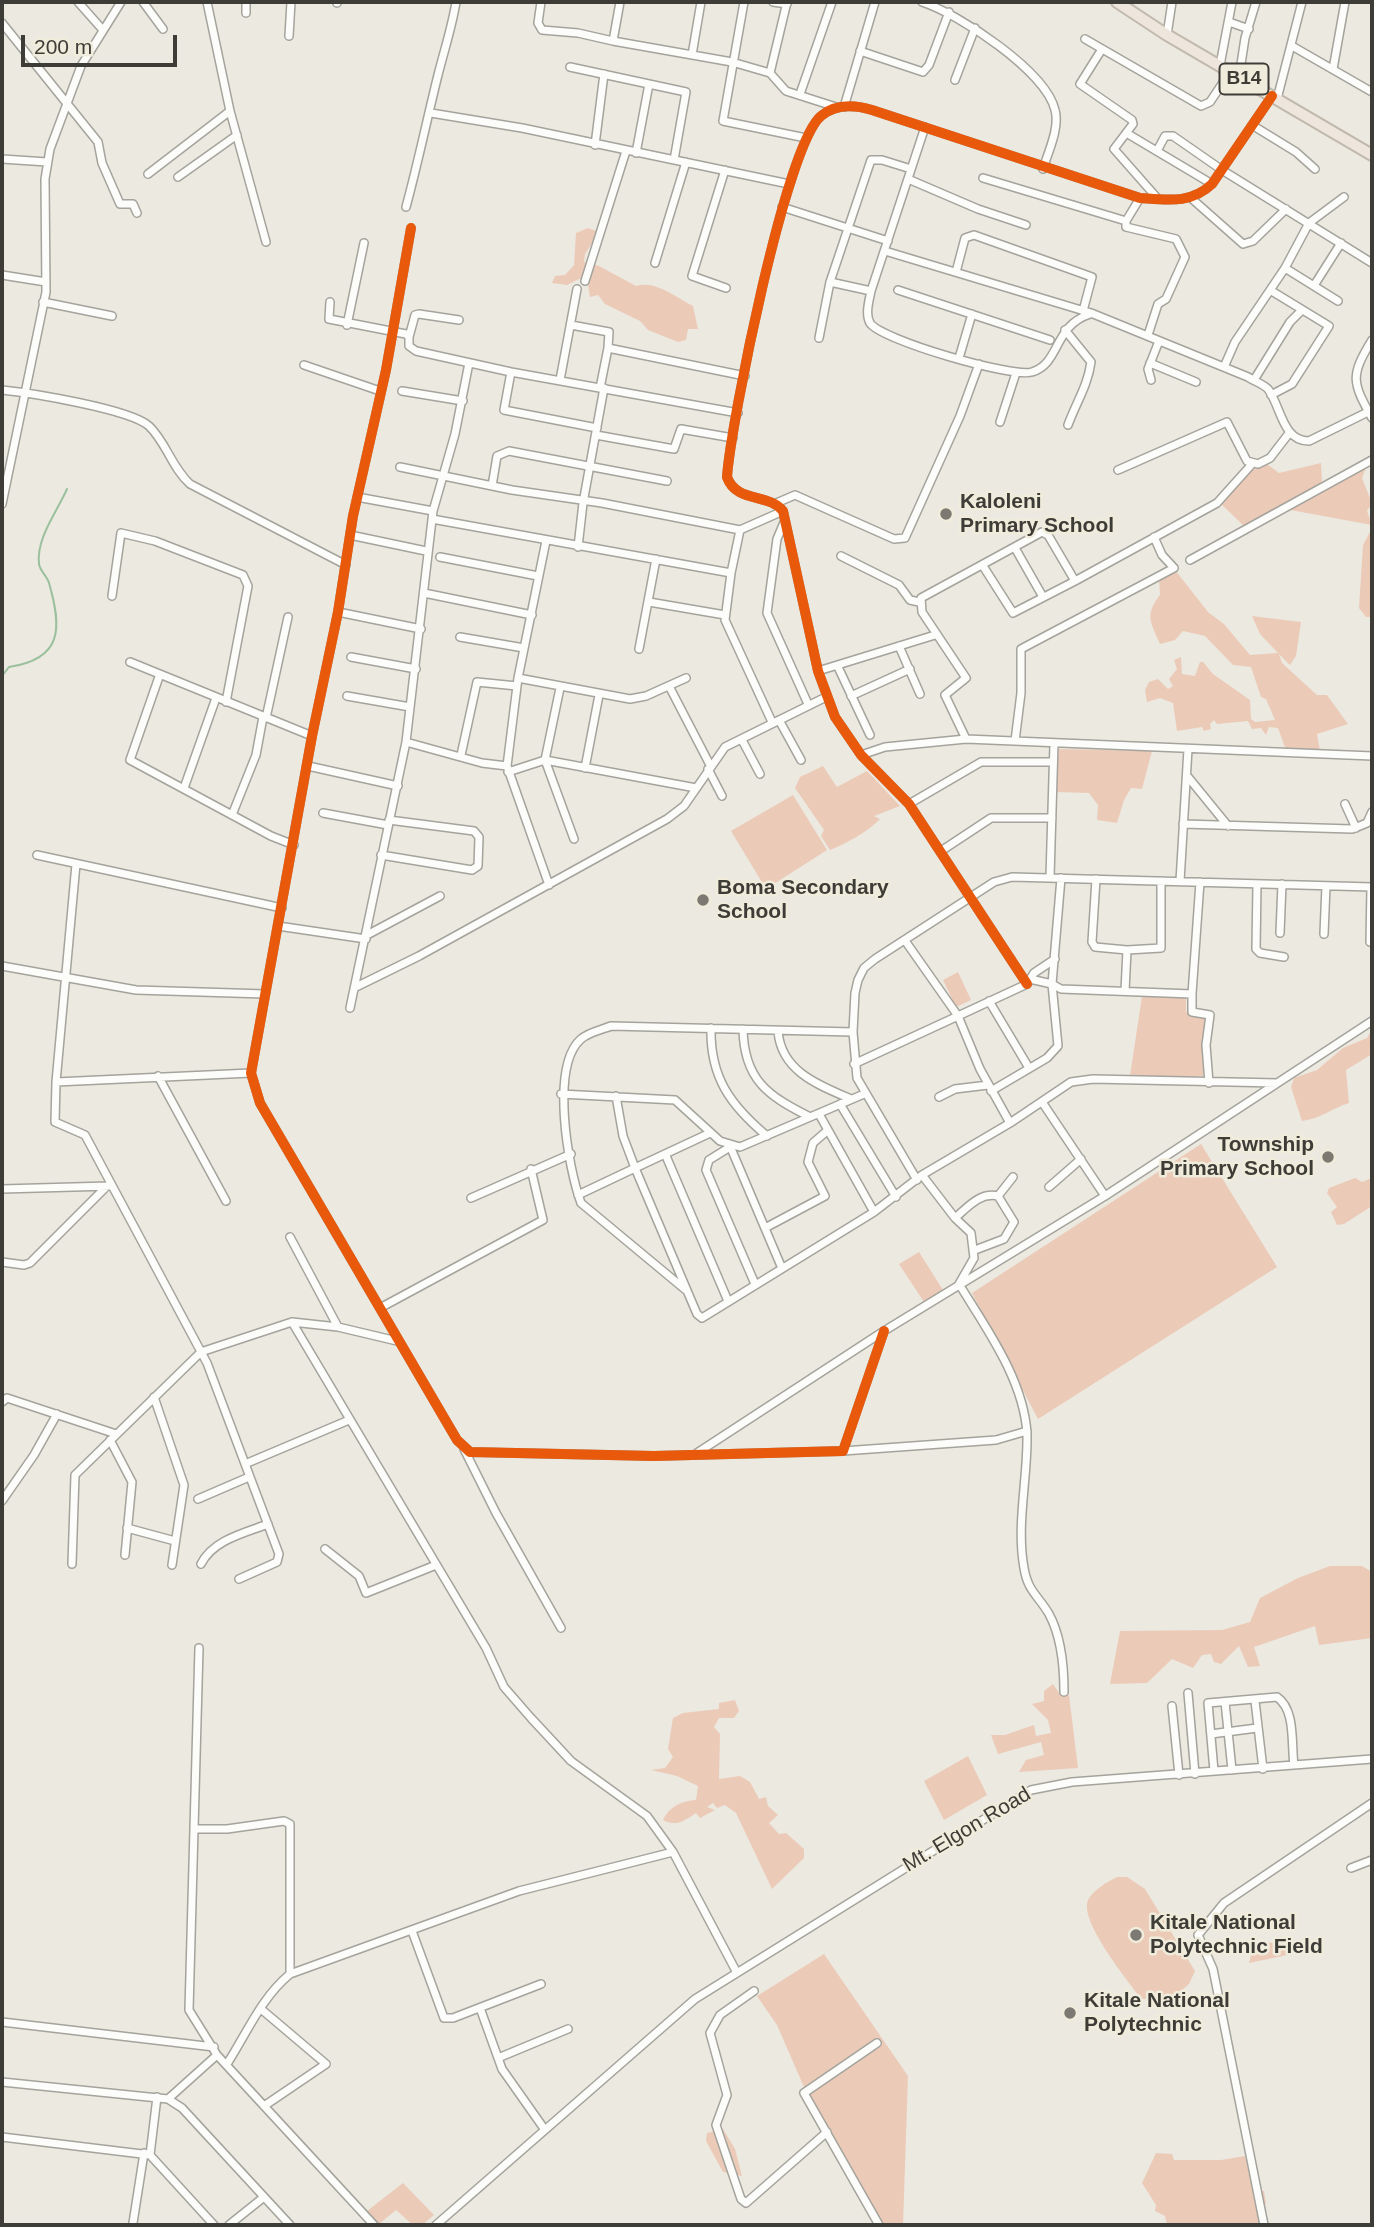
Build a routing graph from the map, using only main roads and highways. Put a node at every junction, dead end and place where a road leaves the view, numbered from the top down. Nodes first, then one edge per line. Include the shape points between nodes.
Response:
1 (1117, 2) edge
2 (1372, 155) edge

1 - 2 highway, B14

